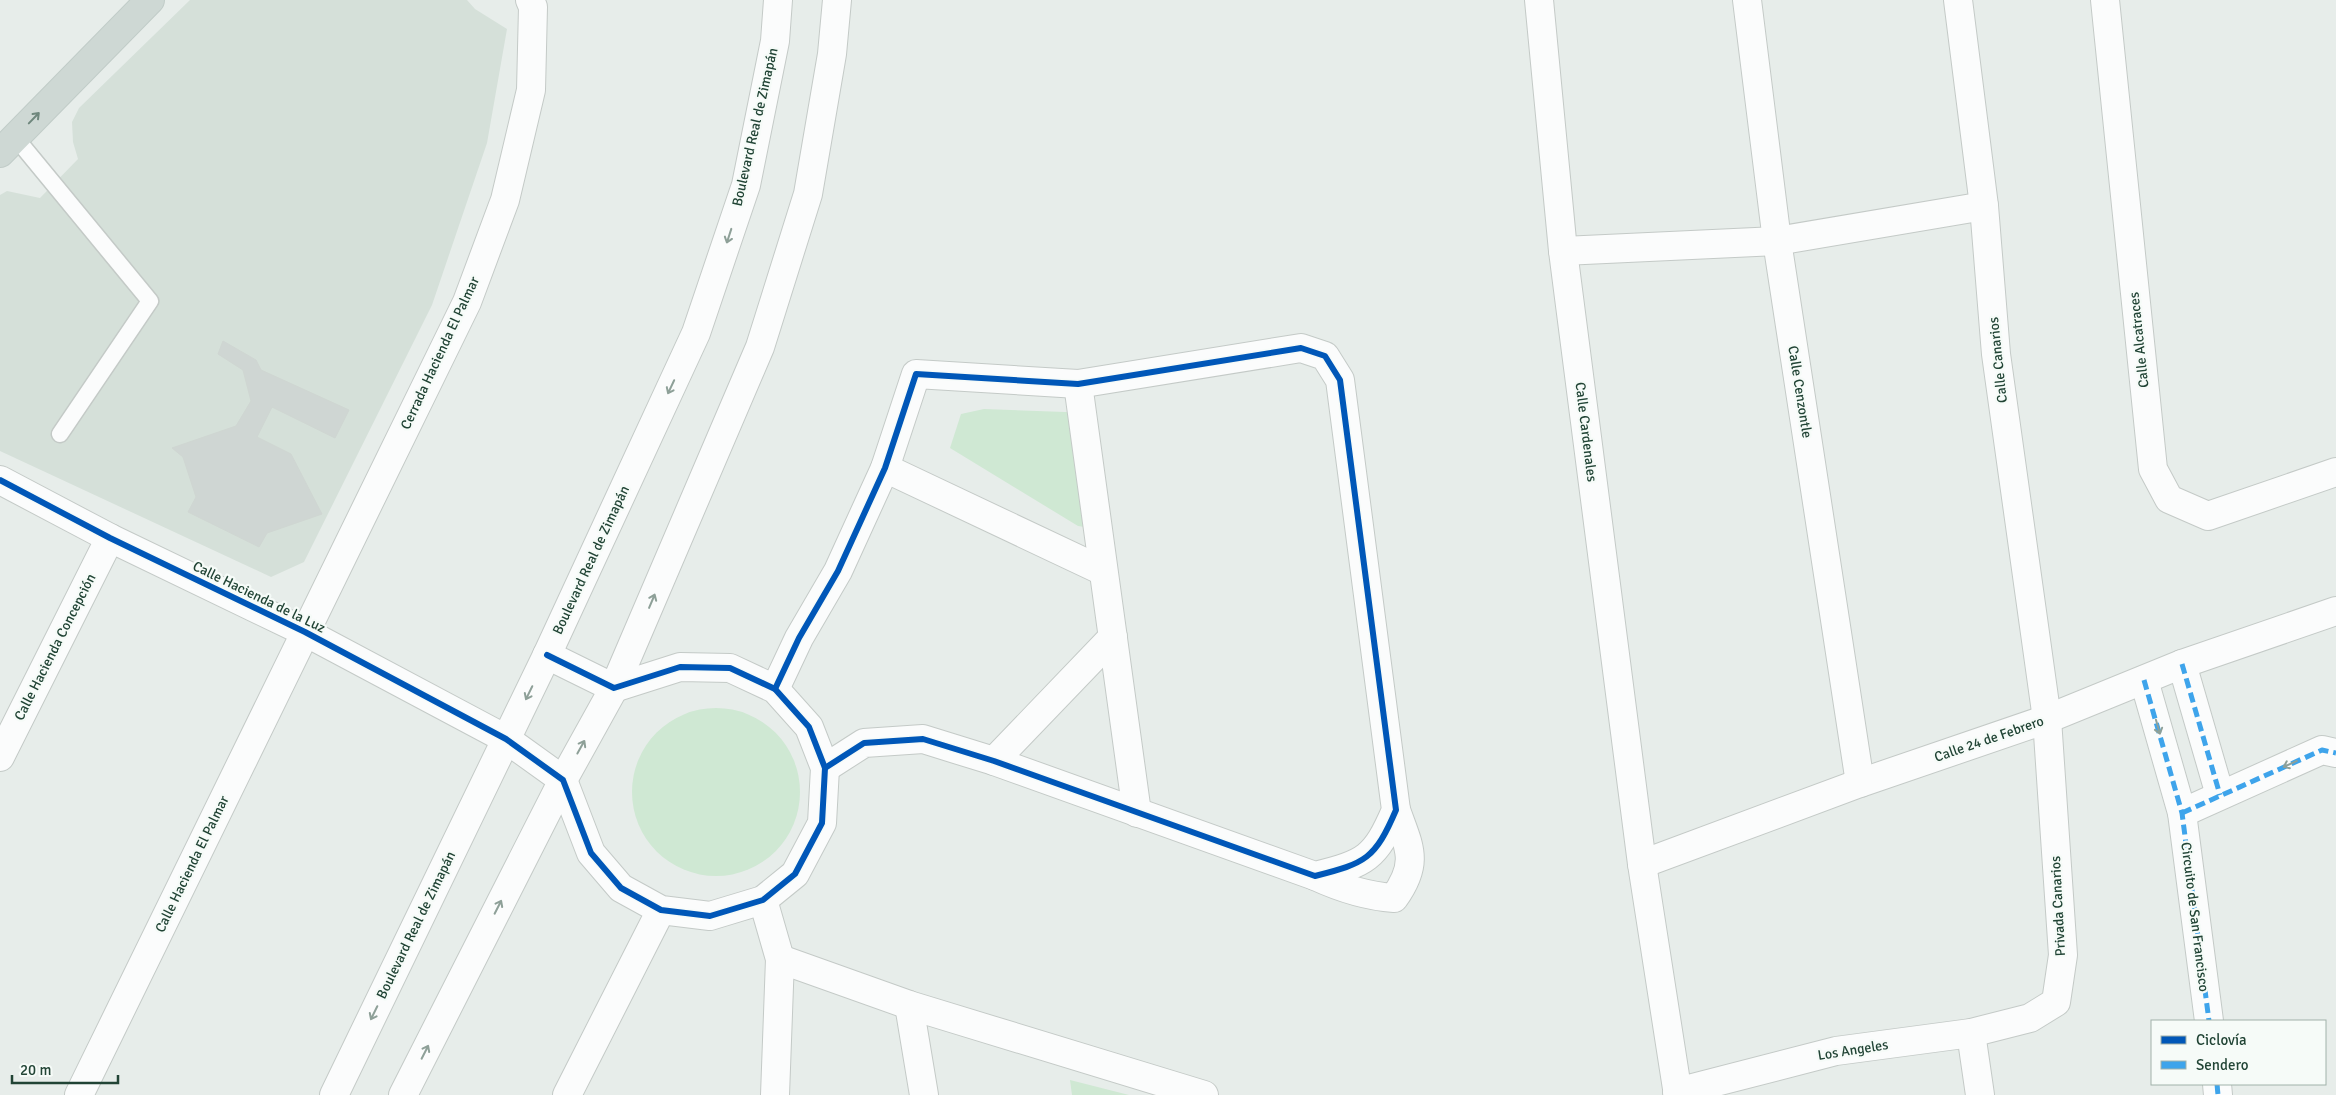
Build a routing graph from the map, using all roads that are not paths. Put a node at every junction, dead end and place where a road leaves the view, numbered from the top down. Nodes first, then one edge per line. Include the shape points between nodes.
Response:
1 (150, 0) edge
2 (530, 0) edge
3 (778, 0) edge
4 (836, 0) edge
5 (1539, 0) edge
6 (1747, 0) edge
7 (1958, 0) edge
8 (2104, 0) edge
9 (8, 145) edge
10 (1984, 206) junction
11 (1777, 241) junction
12 (1563, 251) junction
13 (1078, 384) junction
14 (60, 434) dead end
15 (885, 468) junction
16 (2336, 472) edge
17 (0, 480) edge
18 (110, 538) junction
19 (1104, 571) junction
20 (2336, 610) edge
21 (305, 632) junction
22 (1113, 638) junction
23 (547, 655) junction
24 (2182, 664) junction
25 (2144, 680) junction
26 (614, 688) junction
27 (775, 689) junction
28 (2047, 719) junction
29 (506, 739) junction
30 (2336, 753) edge
31 (0, 757) edge
32 (994, 761) junction
33 (825, 768) junction
34 (563, 780) junction
35 (1860, 783) junction
36 (2220, 795) junction
37 (1396, 810) junction
38 (1137, 813) junction
39 (2182, 813) junction
40 (1642, 864) junction
41 (1316, 876) junction
42 (763, 900) junction
43 (661, 910) junction
44 (780, 959) junction
45 (909, 1005) junction
46 (2209, 1020) edge
47 (1971, 1034) junction
48 (1678, 1093) edge
49 (79, 1095) edge
50 (334, 1095) edge
51 (403, 1095) edge
52 (567, 1095) edge
53 (775, 1095) edge
54 (924, 1095) edge
55 (1204, 1095) edge
56 (1980, 1095) edge

9 -> 1 main road
2 - 21 street, Cerrada Hacienda El Palmar via 533,7 531,90 505,200 467,302
3 -> 23 street, Boulevard Real de Zimapán via 774,41 746,185 696,333
26 -> 4 street via 760,347 808,194 832,54
5 - 12 street, Calle Cardenales
6 - 11 street, Calle Cenzontle
7 - 10 street, Calle Canarios
8 - 16 street, Calle Alcatraces via 2153,469 2169,499 2208,516
9 - 14 lane via 150,301
10 - 11 street
10 - 28 street, Calle Canarios via 1996,354
11 - 12 street
11 - 35 street, Calle Cenzontle
12 - 40 street, Calle Cardenales
13 - 15 street via 916,374
13 - 19 street
13 - 37 street via 1301,348 1325,356 1340,380
15 - 19 street
15 - 27 street via 838,571
17 - 18 street, Calle Hacienda de la Luz
18 - 21 street, Calle Hacienda de la Luz
18 - 31 street, Calle Hacienda Concepción
19 - 22 street
20 - 24 street, Calle 24 de Febrero
21 - 29 street, Calle Hacienda de la Luz
21 - 49 street, Calle Hacienda El Palmar
22 - 32 street
22 - 38 street
23 - 26 street
23 -> 29 street, Boulevard Real de Zimapán
24 - 25 street, Calle 24 de Febrero
24 - 36 street
25 - 28 street, Calle 24 de Febrero
25 -> 39 street, Circuito de San Francisco
26 - 27 street via 680,667 730,668
34 -> 26 street
27 - 33 street via 809,727
28 - 35 street, Calle 24 de Febrero
28 - 47 street, Privada Canarios via 2063,955 2056,1002 2030,1018
29 - 34 street, Calle Hacienda de la Luz
29 -> 50 street, Boulevard Real de Zimapán
30 -> 36 street via 2322,750
32 - 33 street via 923,738 864,743
32 - 38 street
33 - 42 street via 822,823 795,874
34 - 43 street via 591,853 621,888
51 -> 34 street
35 - 40 street, Calle 24 de Febrero
36 - 39 street
37 - 41 street via 1383,840 1365,859 1348,868
37 - 41 street via 1411,852 1405,882 1394,898 1348,890
38 - 41 street
39 - 46 street, Circuito de San Francisco
40 - 48 street, Los Angeles
42 - 43 street via 710,916
42 - 44 street
43 - 52 street
44 - 45 street
44 - 53 street
45 - 54 street
45 - 55 street
47 - 48 street, Los Angeles via 1836,1051
47 - 56 street

